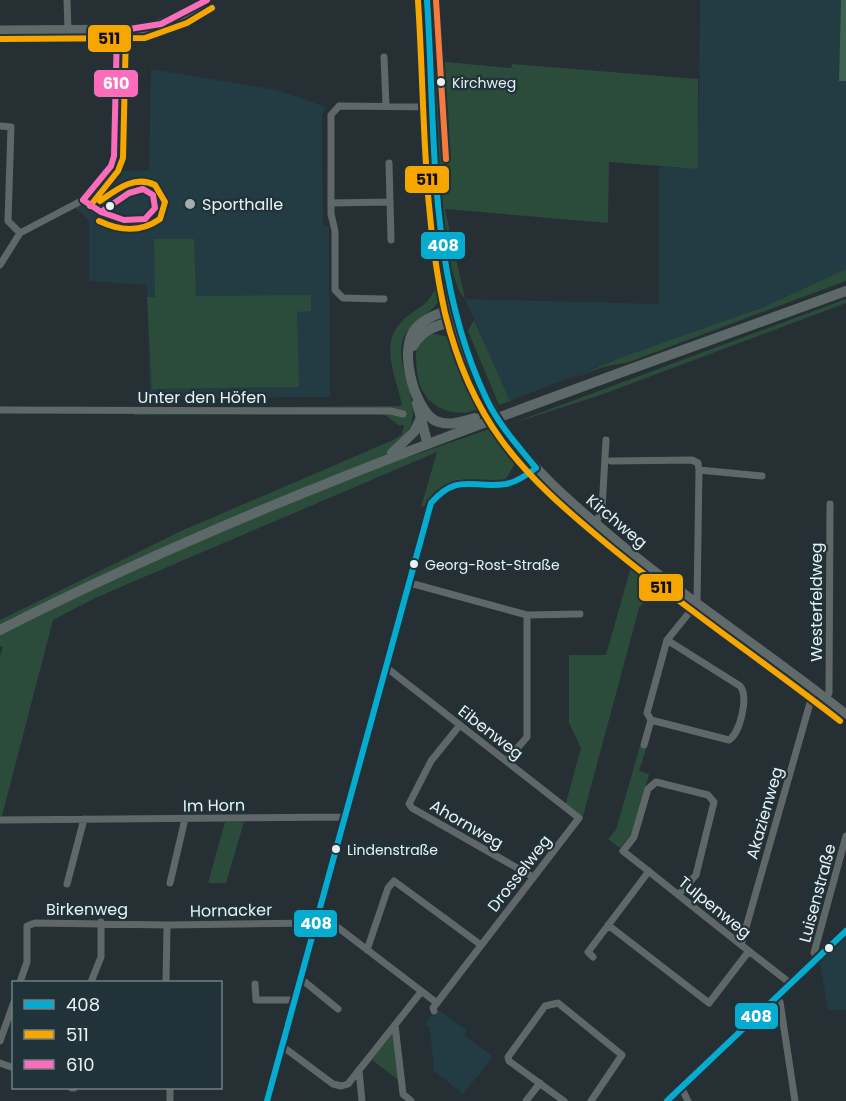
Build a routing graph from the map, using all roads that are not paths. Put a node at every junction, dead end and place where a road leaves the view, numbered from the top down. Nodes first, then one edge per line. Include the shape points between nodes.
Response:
1 (67, 0) edge
2 (207, 0) edge
3 (427, 0) edge
4 (0, 30) edge
5 (68, 30) junction
6 (117, 31) junction
7 (384, 57) dead end
8 (386, 106) junction
9 (434, 107) junction
10 (0, 126) edge
11 (389, 163) dead end
12 (389, 202) junction
13 (331, 203) junction
14 (20, 233) junction
15 (391, 240) dead end
16 (0, 265) edge
17 (846, 291) edge
18 (384, 299) dead end
19 (453, 309) junction
20 (456, 321) junction
21 (408, 357) junction
22 (0, 410) edge
23 (403, 414) dead end
24 (502, 415) junction
25 (422, 416) junction
26 (606, 440) dead end
27 (432, 441) junction
28 (388, 457) junction
29 (611, 461) dead end
30 (536, 468) junction
31 (699, 470) junction
32 (762, 476) dead end
33 (830, 504) dead end
34 (596, 523) junction
35 (410, 583) junction
36 (698, 603) junction
37 (580, 614) dead end
38 (527, 615) junction
39 (0, 630) edge
40 (667, 640) junction
41 (387, 668) junction
42 (814, 689) junction
43 (826, 698) junction
44 (846, 714) edge
45 (651, 720) junction
46 (460, 725) junction
47 (644, 745) dead end
48 (507, 760) junction
49 (344, 818) junction
50 (579, 818) joint
51 (84, 819) junction
52 (185, 819) junction
53 (0, 820) edge
54 (846, 836) edge
55 (649, 871) junction
56 (533, 877) junction
57 (170, 883) dead end
58 (67, 884) dead end
59 (678, 895) junction
60 (319, 912) junction
61 (101, 922) junction
62 (316, 922) junction
63 (169, 925) junction
64 (608, 925) junction
65 (846, 932) edge
66 (481, 945) junction
67 (741, 945) junction
68 (367, 950) junction
69 (749, 951) junction
70 (593, 957) dead end
71 (818, 957) junction
72 (300, 978) junction
73 (20, 981) edge
74 (91, 981) edge
75 (166, 981) edge
76 (790, 983) junction
77 (255, 984) dead end
78 (421, 992) junction
79 (776, 998) junction
80 (294, 1000) junction
81 (437, 1003) junction
82 (12, 1008) edge
83 (338, 1009) dead end
84 (434, 1011) dead end
85 (395, 1025) junction
86 (0, 1041) edge
87 (282, 1046) junction
88 (359, 1070) junction
89 (540, 1083) junction
90 (681, 1087) junction
91 (267, 1101) edge
92 (362, 1101) edge
93 (411, 1101) edge
94 (526, 1101) edge
95 (564, 1101) edge
96 (591, 1101) edge
97 (667, 1101) edge
98 (688, 1101) edge
99 (795, 1101) edge

1 - 5 street
2 - 6 street via 161,24
3 - 9 street, Kirchweg
4 - 5 street
5 - 6 street
6 - 14 street via 111,166 83,200
7 - 8 street
8 - 9 street
8 - 13 street via 335,108 331,115
9 - 19 street, Kirchweg via 443,256
10 - 14 street via 11,127 8,221
11 - 12 street
12 - 13 street
12 - 15 street
13 - 18 street via 336,290 343,298
14 - 16 street
17 - 24 main road
19 - 20 street, Kirchweg
19 - 21 main road via 416,328 409,339
20 - 21 main road via 420,334
20 - 30 street, Kirchweg via 486,398
21 - 25 main road
22 - 23 street, Unter den Höfen
24 - 25 main road via 444,423
24 - 27 main road
25 - 27 main road
25 - 28 main road via 414,432
26 - 34 street via 604,497
27 - 28 main road
28 - 39 main road via 169,550
29 - 31 street via 692,460 698,463
30 - 34 street, Kirchweg
30 - 35 street via 503,484 460,482 442,488 431,503
31 - 32 street
31 - 36 street
33 - 43 street, Westerfeldweg
34 - 36 street, Kirchweg
35 - 38 street
35 - 41 street
36 - 40 street
36 - 42 street, Kirchweg
37 - 38 street
38 - 48 street via 528,737
40 - 45 street via 647,713
40 - 45 street via 740,687 744,700 736,732 729,740
41 - 46 street, Eibenweg
41 - 49 street
42 - 43 street, Kirchweg
42 - 67 street, Akazienweg
43 - 44 street, Kirchweg
45 - 47 street
46 - 48 street, Eibenweg
46 - 56 street, Ahornweg via 431,761 409,804
48 - 50 street, Eibenweg
49 - 52 street, Im Horn
49 - 60 street
50 - 56 street, Drosselweg
51 - 52 street, Im Horn
51 - 53 street, Im Horn
51 - 58 street
52 - 57 street
54 - 71 street, Luisenstraße via 814,952
55 - 59 street, Tulpenweg
55 - 59 street, Tulpenweg via 623,851 634,837 648,789 656,782 712,797 714,808 696,874
55 - 64 street
56 - 66 street, Drosselweg
59 - 67 street, Tulpenweg
60 - 62 street
60 - 68 street
61 - 63 street, Birkenweg
61 - 73 street, Birkenweg via 35,922 27,926 27,962
61 - 74 street via 101,957
62 - 63 street, Hornacker
62 - 72 street
63 - 75 street, Hornacker
64 - 69 street via 709,1003
64 - 70 street via 588,952
65 - 71 street
66 - 68 street via 394,881 388,888
66 - 81 street, Drosselweg
67 - 69 street, Tulpenweg
68 - 78 street
69 - 76 street, Tulpenweg
71 - 76 street
72 - 80 street
72 - 83 street
76 - 79 street
77 - 80 street via 256,1000
78 - 81 street
78 - 85 street
79 - 90 street
79 - 99 street via 780,1002
80 - 87 street
81 - 84 street, Drosselweg
82 - 86 street
85 - 88 street
85 - 93 street via 403,1094
87 - 88 street via 333,1084 348,1084
87 - 91 street
88 - 92 street
89 - 94 street
89 - 95 street
89 - 96 street via 509,1061 509,1053 545,1006 558,1003 622,1055
90 - 97 street
90 - 98 street

